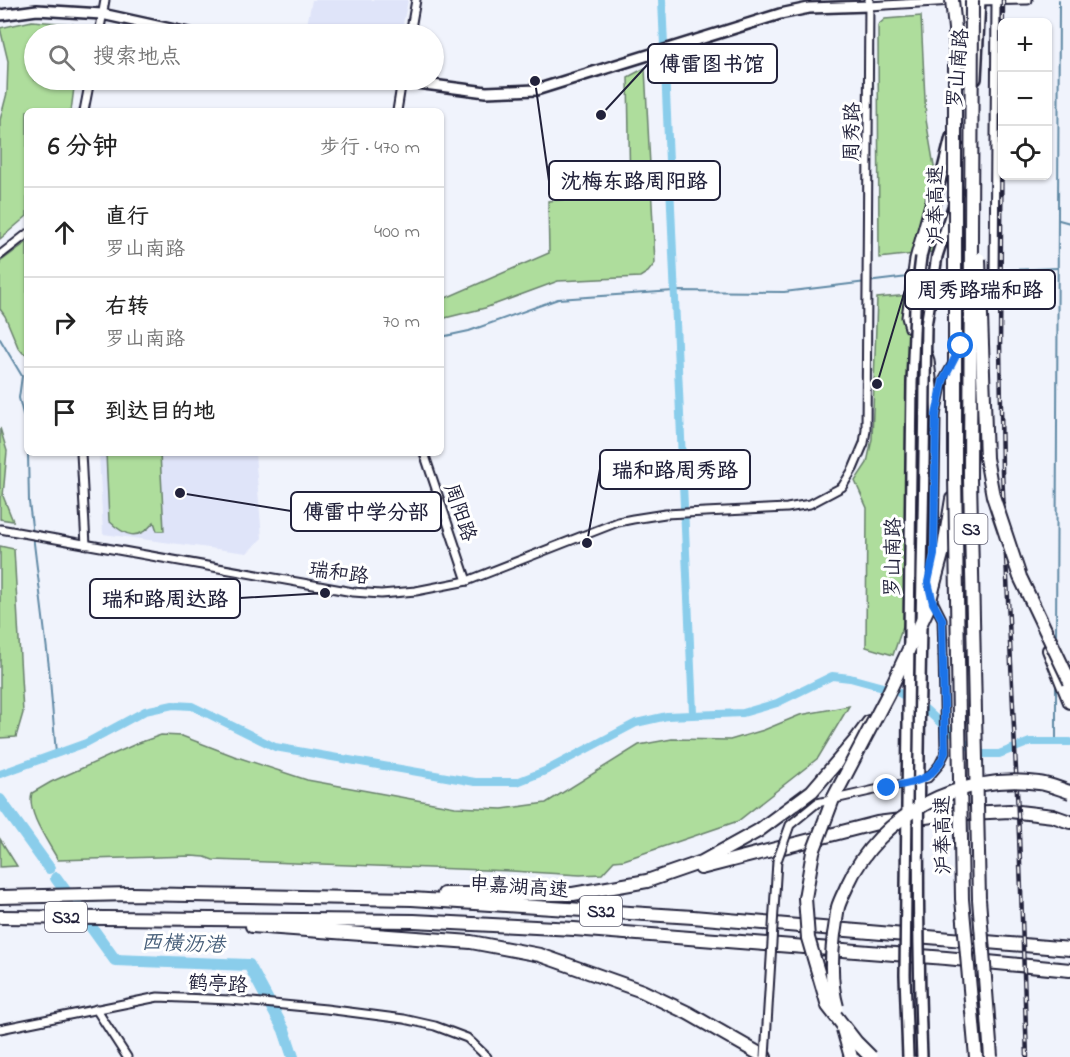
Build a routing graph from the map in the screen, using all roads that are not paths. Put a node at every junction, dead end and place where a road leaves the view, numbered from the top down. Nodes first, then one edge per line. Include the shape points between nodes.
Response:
1 (105, 0) edge
2 (416, 0) edge
3 (959, 0) edge
4 (980, 0) edge
5 (996, 0) edge
6 (1028, 0) edge
7 (869, 3) edge
8 (102, 14) junction
9 (0, 15) edge
10 (100, 24) edge
11 (148, 24) edge
12 (412, 24) edge
13 (444, 86) edge
14 (88, 90) edge
15 (399, 90) edge
16 (85, 108) edge
17 (397, 108) edge
18 (973, 132) junction
19 (24, 236) edge
20 (0, 255) edge
21 (936, 415) junction
22 (81, 456) edge
23 (425, 456) edge
24 (955, 477) junction
25 (701, 512) joint
26 (0, 529) edge
27 (86, 545) junction
28 (1020, 577) junction
29 (467, 581) junction
30 (1070, 682) edge
31 (888, 694) junction
32 (1070, 702) edge
33 (1070, 792) edge
34 (1070, 822) edge
35 (647, 880) junction
36 (130, 894) junction
37 (0, 897) edge
38 (0, 917) edge
39 (131, 917) junction
40 (1070, 949) edge
41 (1070, 970) edge
42 (96, 1009) junction
43 (0, 1029) edge
44 (734, 1040) junction
45 (128, 1057) edge
46 (487, 1057) edge
47 (760, 1057) edge
48 (765, 1057) edge
49 (851, 1057) edge
50 (871, 1057) edge
51 (908, 1057) edge
52 (922, 1057) edge
53 (976, 1057) edge
54 (991, 1057) edge

1 - 8 street
2 - 12 street
3 - 4 street
3 - 7 street
3 - 18 highway, 沪奉高速 / S3, bridge
3 - 21 street, 罗山南路 via 948,137 914,259 906,317 909,328 921,336 930,360
3 - 24 highway, 沪奉高速 / S3, bridge via 955,29
3 - 51 main road, 罗山南路, bridge via 962,65 951,141 921,257 915,308 905,975
4 - 5 street
4 - 52 main road, 罗山南路, bridge via 978,67 969,140 962,177 937,256 926,326 919,886
5 - 6 street
5 - 21 street, 罗山南路 via 994,279 988,301 943,381
7 - 13 main road via 780,14 536,90 486,92
7 - 25 street, 周秀路 via 868,385 864,443 842,487 810,504
8 - 9 main road via 37,10
8 - 10 street
8 - 11 main road
14 - 16 street
15 - 17 street
18 - 28 highway, bridge via 986,458 993,496
18 - 54 highway, 沪奉高速 / S3, bridge via 970,490 978,899
19 - 20 street
21 - 48 street, 罗山南路, bridge via 934,555 928,582 942,619 945,753 928,778 817,803 790,825 777,861
22 - 27 street
23 - 29 street, 周阳路
24 - 31 highway, bridge via 945,547 928,608
24 - 53 highway, 沪奉高速 / S3, bridge via 962,899
25 - 29 street, 瑞和路 via 618,522
26 - 27 street, 瑞和路
27 - 29 street, 瑞和路 via 353,592 416,591
28 - 30 highway, bridge
28 - 32 highway, bridge
31 - 35 highway, bridge via 855,741 812,791 758,831 702,862
31 - 50 highway, bridge via 833,799 813,852 805,898 808,938 828,1006
33 - 49 highway, bridge via 1040,783 995,782 947,794 911,811 884,831 855,868 838,906 831,957 833,993
34 - 35 highway via 1010,811 878,823
35 - 36 highway via 573,894
36 - 37 highway, 申嘉湖高速 / S32
36 - 40 highway, 申嘉湖高速 / S32 via 412,899 693,917
38 - 39 highway, 申嘉湖高速 / S32
39 - 41 highway, 申嘉湖高速 / S32 via 414,921 574,929
39 - 44 highway via 471,942 540,956 642,991
42 - 43 street, 鹤亭路
42 - 45 street
42 - 46 street, 鹤亭路 via 159,997 292,1006 435,1026 467,1038
44 - 47 highway
44 - 48 highway

